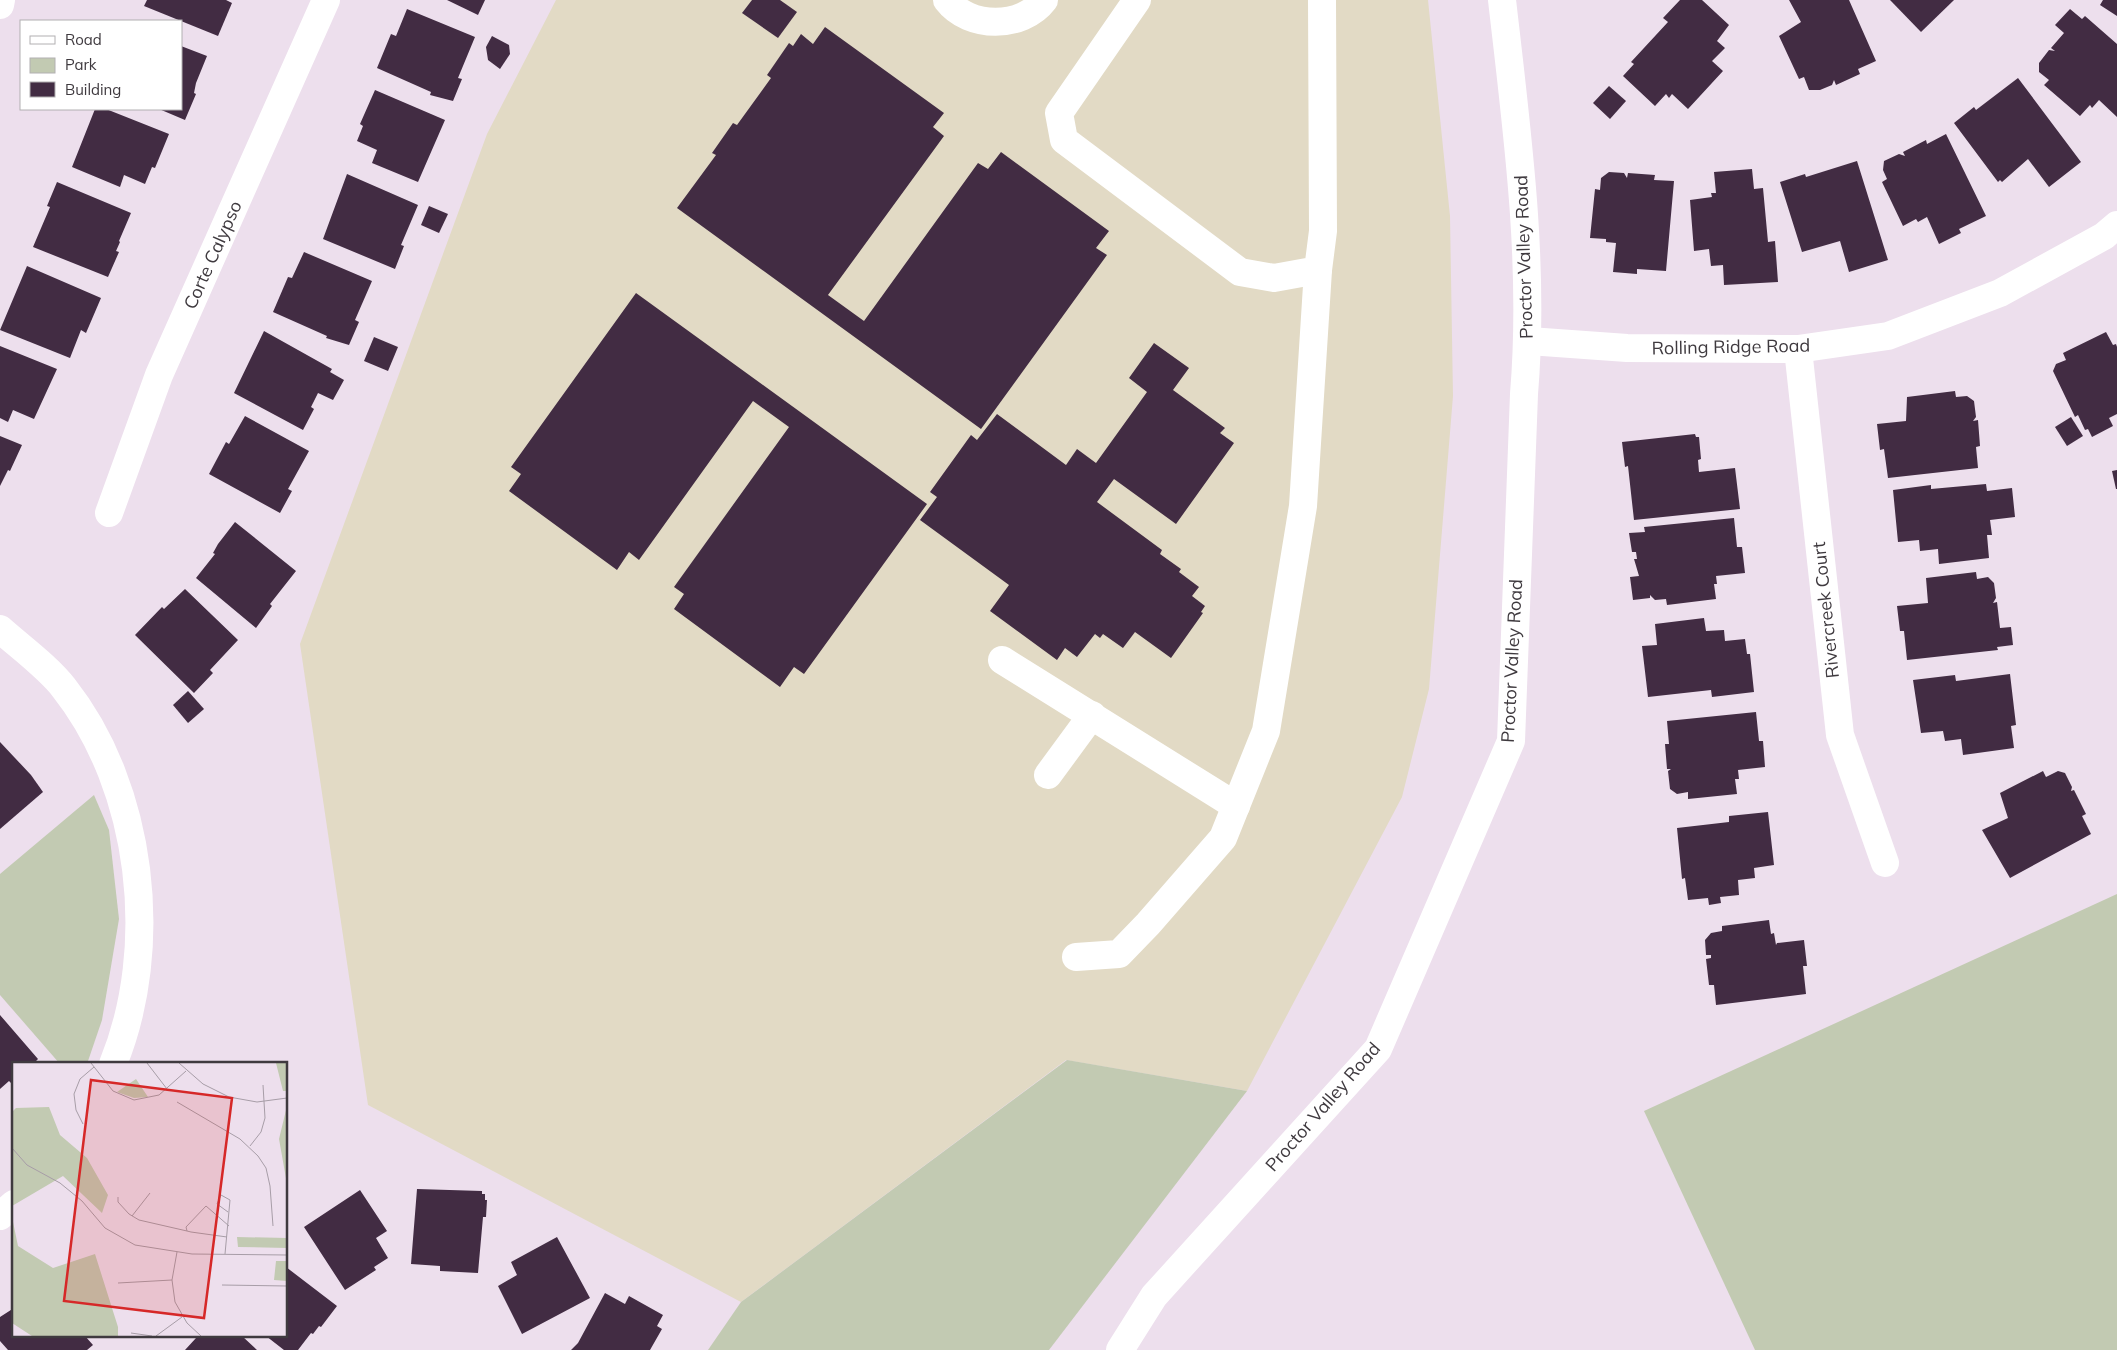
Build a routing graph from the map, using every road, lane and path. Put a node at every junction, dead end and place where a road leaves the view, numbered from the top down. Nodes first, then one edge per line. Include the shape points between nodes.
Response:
1 (1, 0) edge
2 (326, 0) edge
3 (948, 0) edge
4 (1044, 0) edge
5 (1137, 0) edge
6 (1322, 0) edge
7 (1502, 0) edge
8 (0, 5) edge
9 (2117, 225) edge
10 (1318, 270) junction
11 (1528, 341) junction
12 (1798, 349) junction
13 (109, 513) dead end
14 (0, 629) edge
15 (1002, 660) dead end
16 (1092, 715) junction
17 (1048, 775) dead end
18 (1236, 806) junction
19 (1885, 863) dead end
20 (1076, 957) dead end
21 (114, 1062) edge
22 (12, 1206) edge
23 (0, 1216) edge
24 (1120, 1350) edge

1 - 8 street
2 - 13 street, Corte Calypso via 159,375
3 - 4 street via 966,15 985,21 1006,21 1025,15
5 - 10 street via 1059,113 1064,140 1240,272 1274,278
6 - 10 street via 1323,231
7 - 11 street, Proctor Valley Road via 1524,190
9 - 12 street, Rolling Ridge Road via 2104,236 2046,269 1951,313 1888,336
10 - 18 street via 1303,506 1266,732
11 - 12 street, Rolling Ridge Road via 1627,348
11 - 24 street, Proctor Valley Road via 1511,741 1378,1049 1154,1296
12 - 19 street, Rivercreek Court via 1840,735
14 - 21 street via 64,687 87,722 123,807 138,881 140,923 130,1009
15 - 16 street
16 - 17 street
16 - 18 street
18 - 20 street via 1223,838 1119,954
22 - 23 street

